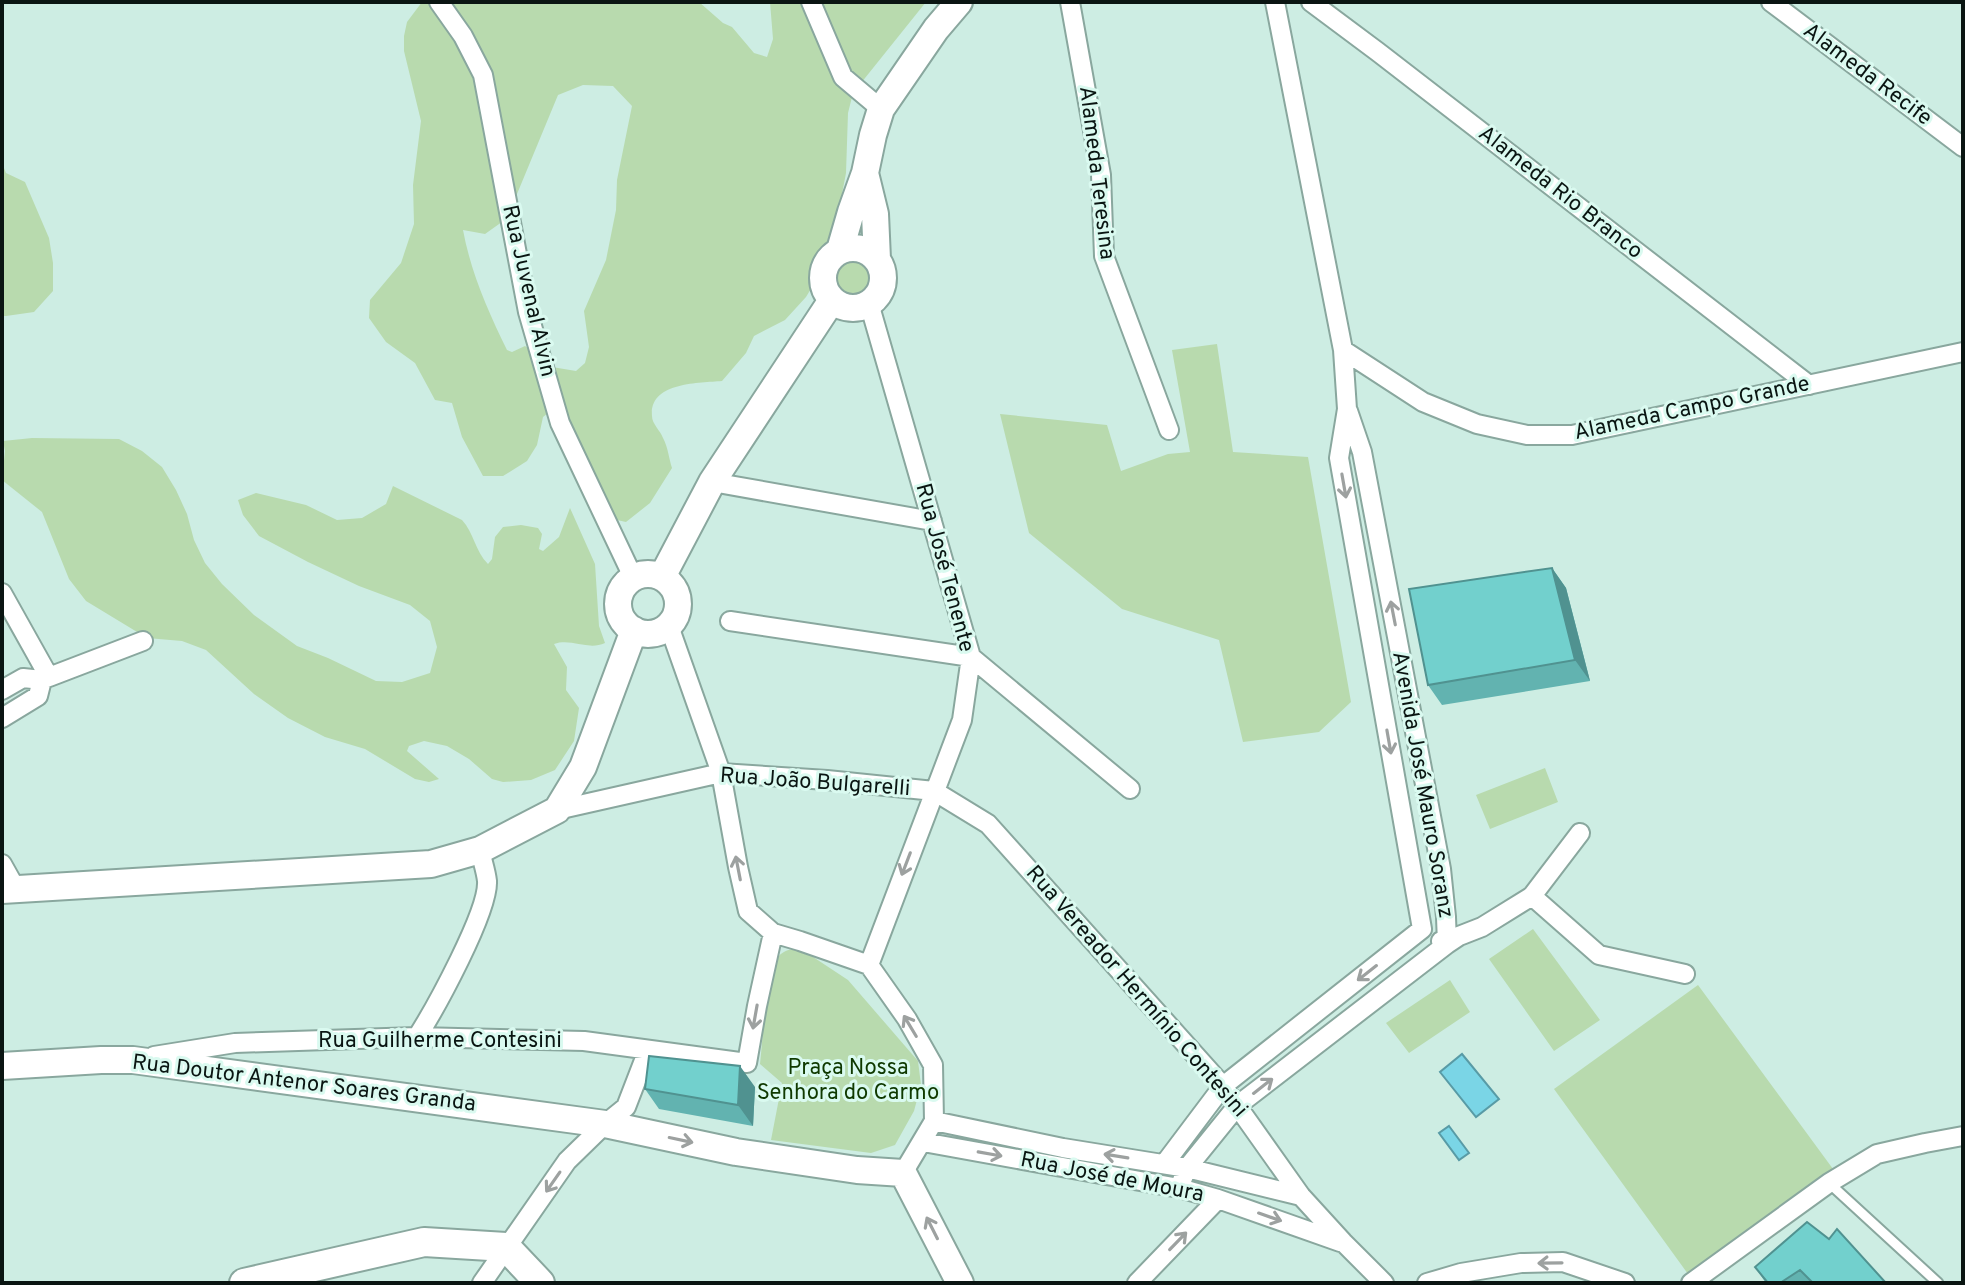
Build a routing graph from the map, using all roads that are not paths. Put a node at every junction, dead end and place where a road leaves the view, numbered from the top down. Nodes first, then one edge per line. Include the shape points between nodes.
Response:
1 (439, 2) edge
2 (811, 2) edge
3 (959, 2) edge
4 (1070, 2) edge
5 (1275, 2) edge
6 (1311, 2) edge
7 (1784, 6) edge
8 (881, 109) junction
9 (1963, 147) edge
10 (865, 173) junction
11 (840, 250) junction
12 (877, 259) junction
13 (832, 300) junction
14 (869, 303) junction
15 (1343, 350) junction
16 (1963, 352) edge
17 (1809, 385) junction
18 (1347, 409) junction
19 (1169, 430) dead end
20 (712, 482) junction
21 (932, 521) junction
22 (633, 577) junction
23 (662, 577) junction
24 (2, 593) edge
25 (730, 621) dead end
26 (669, 626) junction
27 (634, 630) junction
28 (143, 641) dead end
29 (971, 657) junction
30 (46, 678) junction
31 (2, 690) edge
32 (2, 718) edge
33 (721, 773) junction
34 (1130, 789) dead end
35 (934, 791) junction
36 (557, 810) junction
37 (1580, 833) dead end
38 (480, 850) junction
39 (2, 864) edge
40 (9, 889) edge
41 (1532, 896) junction
42 (1422, 929) junction
43 (773, 933) junction
44 (1447, 944) junction
45 (869, 965) junction
46 (1685, 974) dead end
47 (417, 1037) junction
48 (648, 1050) junction
49 (133, 1060) junction
50 (2, 1066) edge
51 (1223, 1086) junction
52 (1238, 1105) junction
53 (934, 1121) junction
54 (605, 1124) junction
55 (1963, 1136) edge
56 (923, 1142) junction
57 (1063, 1148) junction
58 (1165, 1163) junction
59 (1058, 1167) junction
60 (1187, 1168) junction
61 (903, 1173) junction
62 (1829, 1183) junction
63 (1179, 1188) junction
64 (1301, 1196) junction
65 (1218, 1199) junction
66 (1343, 1242) junction
67 (506, 1247) junction
68 (1147, 1279) edge
69 (244, 1283) edge
70 (482, 1283) edge
71 (540, 1283) edge
72 (960, 1283) edge
73 (1384, 1283) edge
74 (1427, 1283) edge
75 (1625, 1283) edge
76 (1691, 1283) edge
77 (1938, 1283) edge

1 - 22 street, Rua Juvenal Alvin via 483,75 528,312 560,423
2 - 8 street via 843,77
3 - 8 main road
4 - 19 street, Alameda Teresina via 1101,175 1104,256
5 - 15 street, Avenida José Mauro Soranz
6 - 17 street, Alameda Rio Branco
7 - 9 street, Alameda Recife
8 - 10 main road
10 - 11 main road
10 - 12 main road via 875,214
11 - 12 main road via 860,248
11 - 13 main road via 823,273
12 - 14 main road via 882,288
13 - 14 main road via 850,308
13 - 20 main road
14 - 21 street, Rua José Tenente
15 - 17 street, Alameda Campo Grande via 1423,402 1477,424 1527,435 1572,435
15 - 18 street, Avenida José Mauro Soranz
16 - 17 street, Alameda Campo Grande
18 -> 42 street, Avenida José Mauro Soranz via 1339,458
44 -> 18 street, Avenida José Mauro Soranz via 1441,869 1362,452
20 - 21 street
20 - 23 main road
21 - 29 street, Rua José Tenente
22 - 23 main road
22 - 27 main road via 619,592 617,603 624,622
23 - 26 main road via 678,599
24 - 30 street
25 - 29 street
26 - 27 main road via 651,634
26 - 33 street
27 - 36 main road via 583,767
28 - 30 street
29 - 34 street
29 - 35 street, Rua José Tenente via 962,720
30 - 31 street via 23,678
30 - 32 street via 38,696
33 - 35 street, Rua João Bulgarelli
33 - 36 street, Rua João Bulgarelli
43 -> 33 street via 748,911
35 -> 45 street, Rua José Tenente
35 - 51 street, Rua Vereador Hermínio Contesini via 988,824
36 - 38 main road
37 - 41 street
38 - 40 main road via 431,864
38 - 47 street via 487,883 483,905
39 - 40 street
41 - 44 street
41 - 46 street via 1599,955
42 - 44 street
42 -> 51 street, Avenida José Mauro Soranz
43 - 45 street
43 -> 48 street, Rua Guilherme Contesini via 747,1063
52 -> 44 street, Avenida José Mauro Soranz
53 -> 45 street via 933,1065
47 - 48 street, Rua Guilherme Contesini via 584,1041
47 - 49 street, Rua Guilherme Contesini via 235,1043
48 - 54 street via 626,1107
49 - 50 main road, Rua Doutor Antenor Soares Granda
49 - 54 main road, Rua Doutor Antenor Soares Granda
51 - 52 street, Rua Vereador Hermínio Contesini
51 - 58 street, Avenida José Mauro Soranz
52 - 60 street, Avenida José Mauro Soranz
52 - 64 street, Rua Vereador Hermínio Contesini
53 - 56 street
53 - 57 street, Rua José de Moura
54 -> 61 main road, Rua Doutor Antenor Soares Granda via 736,1152
54 -> 67 street via 567,1161
55 - 62 street via 1877,1154
56 -> 59 street, Rua José de Moura
56 - 61 street
58 -> 57 street, Rua José de Moura
57 - 59 street
58 - 60 street, Rua José de Moura
59 - 63 street, Rua José de Moura
60 - 63 street, Avenida José Mauro Soranz
60 - 64 street, Rua José de Moura
72 -> 61 main road
62 - 76 street
62 - 77 lane
63 - 65 street, Rua José de Moura
64 - 66 street, Rua Vereador Hermínio Contesini
65 -> 66 street, Rua José de Moura
68 -> 65 street
66 - 73 street, Rua Vereador Hermínio Contesini
67 - 69 main road via 424,1242
67 - 70 street
67 - 71 main road
75 -> 74 street via 1563,1262 1521,1263

